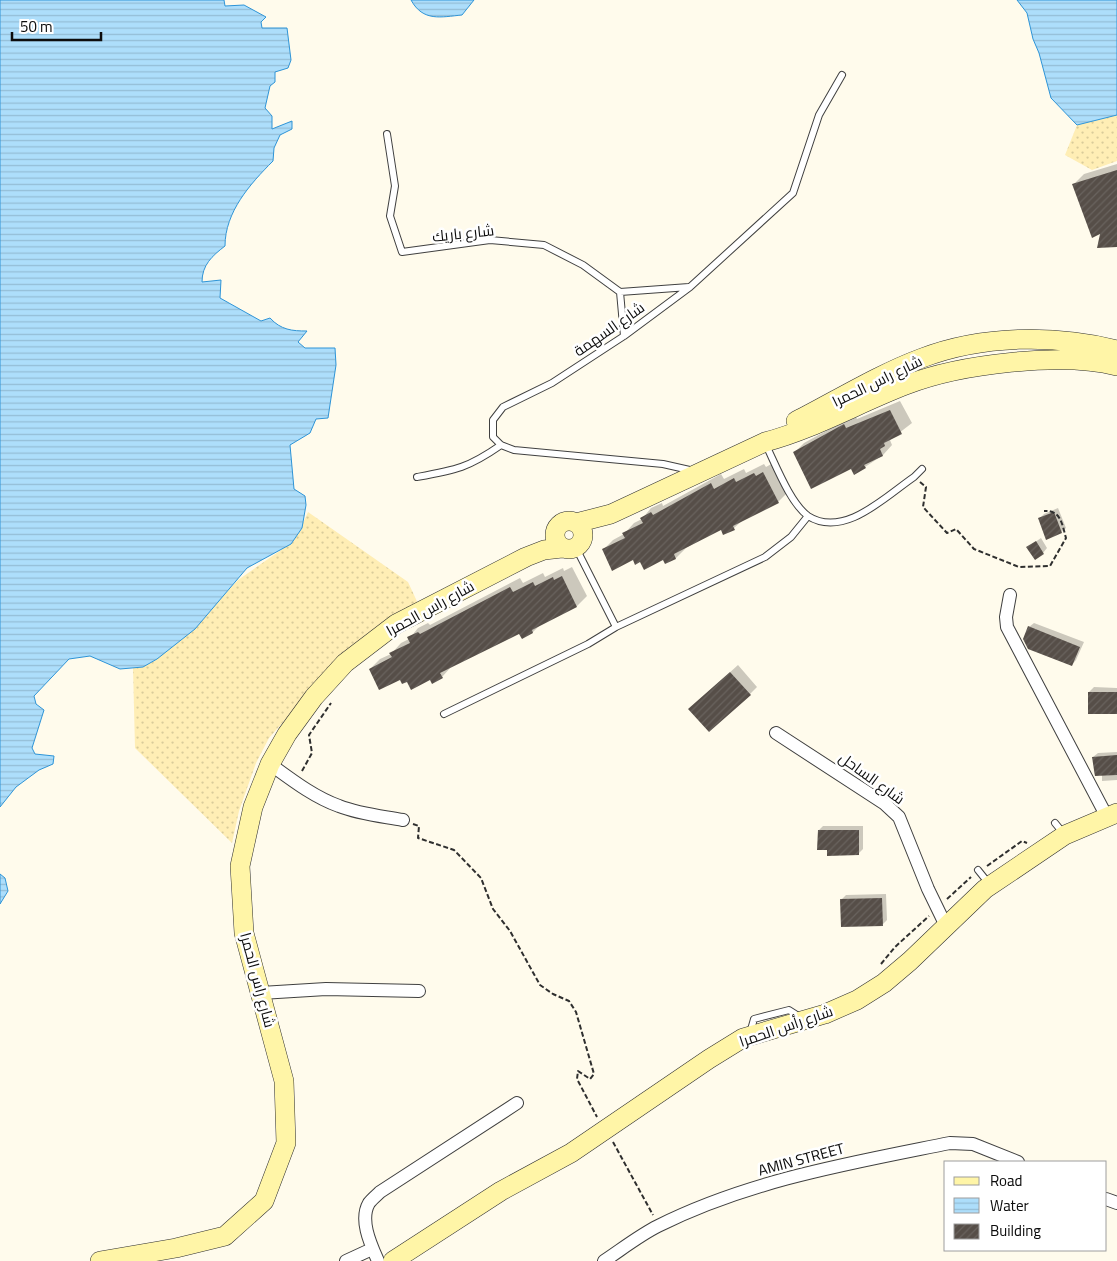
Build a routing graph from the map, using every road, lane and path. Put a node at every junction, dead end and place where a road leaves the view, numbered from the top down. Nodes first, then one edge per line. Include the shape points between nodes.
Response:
1 (842, 75) dead end
2 (387, 134) dead end
3 (690, 287) junction
4 (620, 292) junction
5 (624, 336) junction
6 (1117, 350) edge
7 (1117, 366) edge
8 (765, 442) junction
9 (501, 445) junction
10 (922, 469) dead end
11 (692, 472) junction
12 (417, 477) dead end
13 (915, 478) dead end
14 (1044, 511) dead end
15 (808, 516) junction
16 (570, 537) junction
17 (1010, 595) dead end
18 (616, 627) junction
19 (334, 699) dead end
20 (444, 714) dead end
21 (776, 733) dead end
22 (270, 764) junction
23 (295, 782) junction
24 (1112, 815) edge
25 (403, 820) joint
26 (1043, 850) junction
27 (982, 876) junction
28 (937, 908) junction
29 (946, 926) junction
30 (881, 964) dead end
31 (419, 991) dead end
32 (261, 993) junction
33 (517, 1103) dead end
34 (605, 1130) junction
35 (1016, 1161) edge
36 (656, 1219) dead end
37 (375, 1255) edge
38 (100, 1261) edge
39 (346, 1261) edge
40 (393, 1261) edge
41 (604, 1261) edge

1 - 3 lane, شارع السهمة via 819,115 793,193
2 - 4 lane, شارع باريك via 395,186 390,216 402,252 490,240 544,245 583,265
3 - 4 lane
3 - 5 lane, شارع السهمة
4 - 5 lane
5 - 9 lane, شارع السهمة via 552,384 502,407 492,420 493,437
6 - 8 street, شارع راس الحمرا via 1055,340 979,342 922,358 785,426
7 - 8 street, شارع راس الحمرا via 1091,361 1017,362 931,377 788,436
8 - 11 street, شارع راس الحمرا
8 - 15 lane via 785,484
9 - 11 lane via 514,450
9 - 12 lane via 478,462 461,469
10 - 15 lane via 851,518 838,523
11 - 16 street, شارع راس الحمرا
13 - 14 path via 926,487 923,507 947,533 956,529 974,549 1019,567 1050,566 1066,538 1058,514
15 - 18 lane via 791,537 765,557
16 - 18 lane
16 - 22 street, شارع راس الحمرا via 396,624 345,663 314,697
17 - 24 street via 1006,617 1008,627
18 - 20 lane via 588,644
19 - 23 path via 309,735 312,753
21 - 28 street, شارع الساحل via 893,810 902,822
22 - 23 street
22 - 32 street, شارع راس الحمرا via 253,807 240,866 244,933
23 - 25 street via 338,806
24 - 26 street, شارع رأس الحمرا via 1060,829
25 - 34 path via 419,826 418,838 454,850 468,863 481,878 493,909 510,931 540,985 569,1001 576,1012 594,1074 590,1079 578,1071 577,1079
26 - 27 street, شارع رأس الحمرا
26 - 27 path via 1022,841
27 - 28 path via 961,885
27 - 29 street, شارع رأس الحمرا
28 - 29 street, شارع الساحل
28 - 30 path via 894,947
29 - 34 street, شارع رأس الحمرا via 884,983 857,1000 804,1021 749,1036 709,1059
31 - 32 street via 326,989
32 - 38 street, شارع راس الحمرا via 284,1081 286,1143 264,1201 225,1236
33 - 37 street via 380,1192 368,1204 366,1220
34 - 36 path
34 - 40 street, شارع رأس الحمرا via 571,1153 501,1191
35 - 41 street, AMIN STREET via 973,1144 950,1143 794,1174 702,1206 665,1223
37 - 39 street

